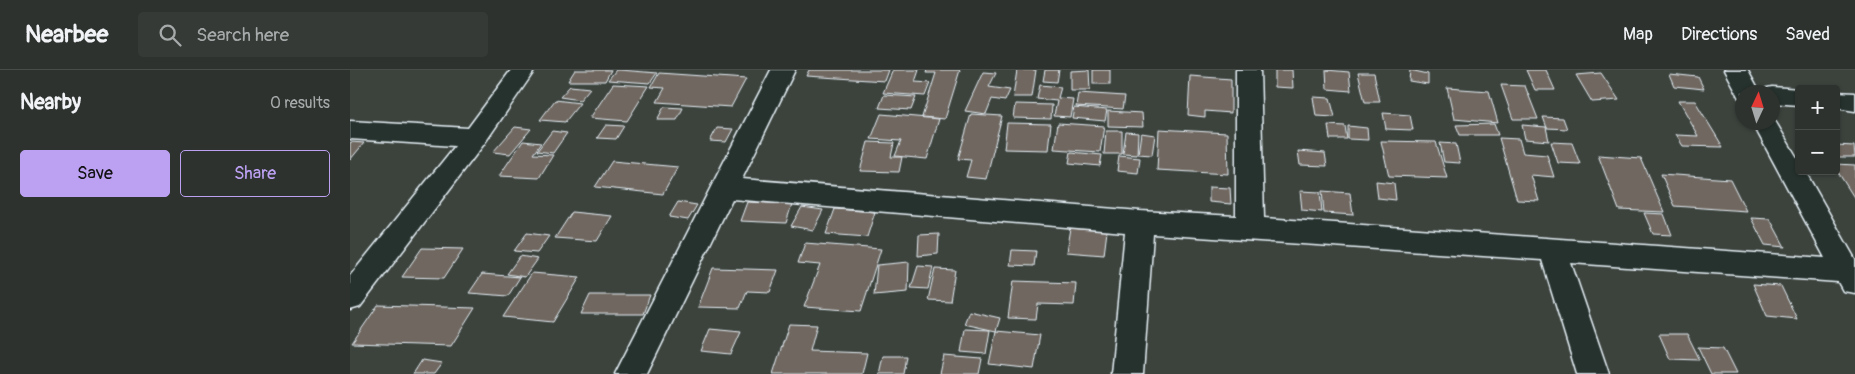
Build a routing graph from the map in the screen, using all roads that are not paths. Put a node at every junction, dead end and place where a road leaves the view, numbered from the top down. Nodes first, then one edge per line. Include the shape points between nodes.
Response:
1 (523, 70) edge
2 (784, 70) edge
3 (1248, 70) edge
4 (1736, 70) edge
5 (1744, 85) edge
6 (1780, 96) edge
7 (1795, 97) edge
8 (1840, 100) edge
9 (1855, 102) edge
10 (350, 130) edge
11 (1768, 130) edge
12 (475, 138) junction
13 (726, 188) junction
14 (1140, 222) junction
15 (1250, 228) junction
16 (1553, 251) junction
17 (1851, 278) edge
18 (350, 298) edge
19 (631, 374) edge
20 (1128, 374) edge
21 (1593, 374) edge

1 - 12 street
2 - 13 street
3 - 15 street
4 - 5 street
6 - 7 street
8 - 9 street
10 - 12 street
11 - 17 street
12 - 18 street
13 - 14 street
13 - 19 street
14 - 15 street
14 - 20 street
15 - 16 street
16 - 17 street
16 - 21 street

